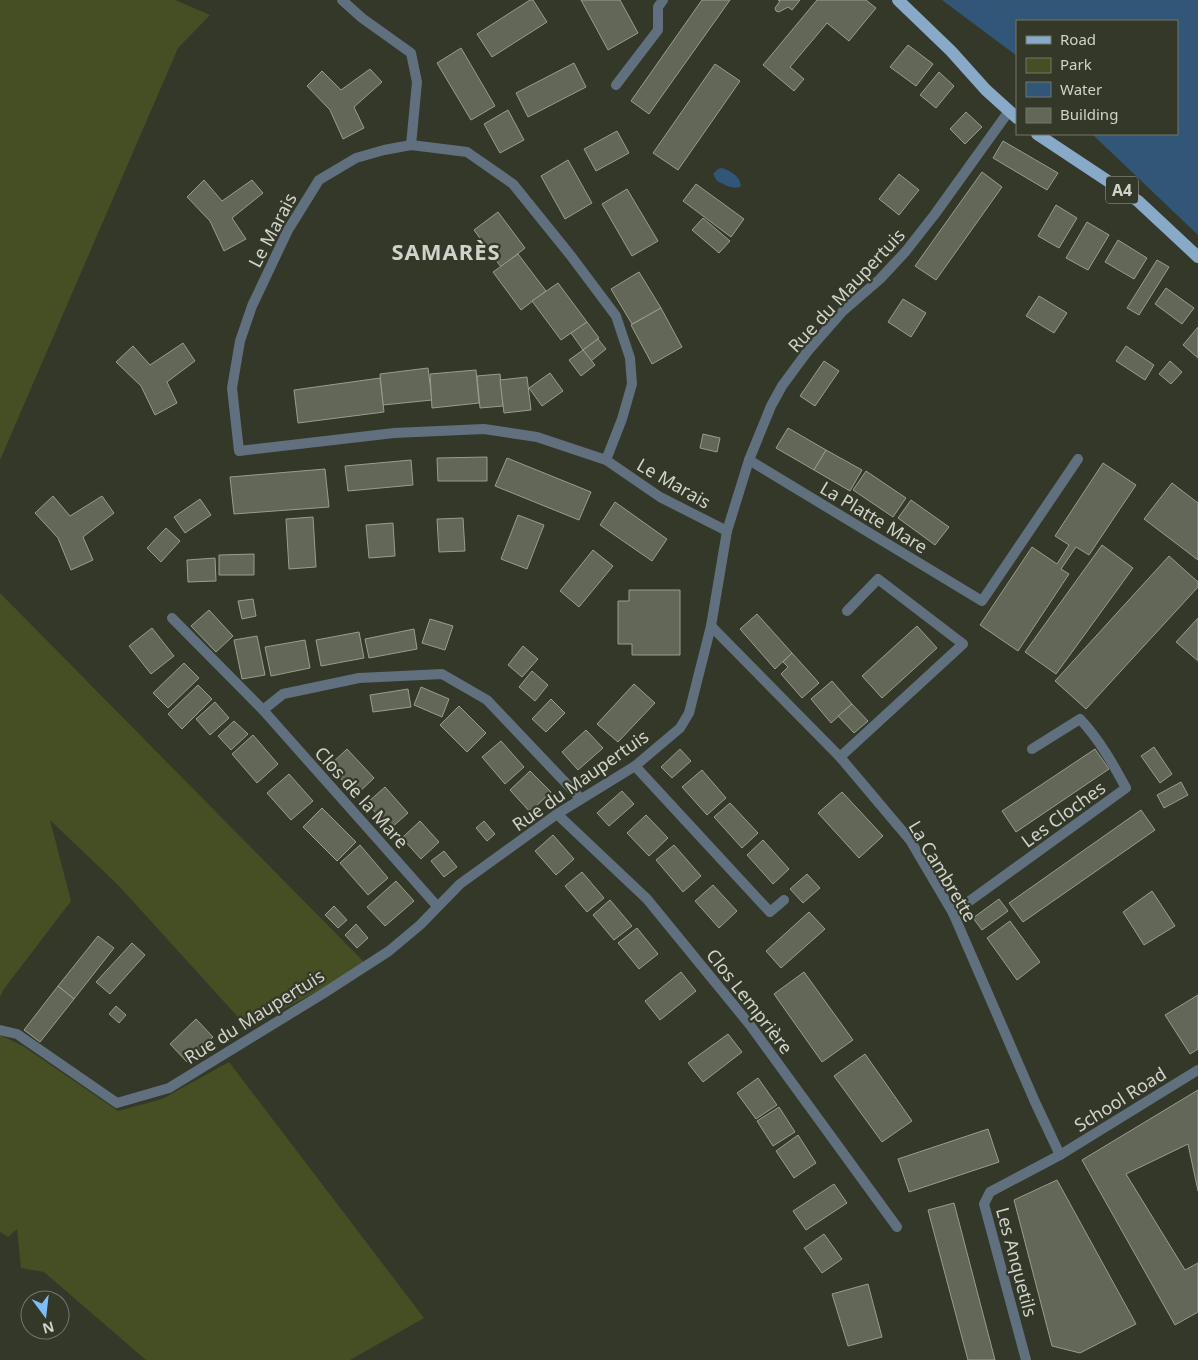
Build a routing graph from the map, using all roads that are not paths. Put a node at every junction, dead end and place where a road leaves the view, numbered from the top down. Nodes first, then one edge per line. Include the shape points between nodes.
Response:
1 (342, 0) edge
2 (898, 0) edge
3 (659, 2) edge
4 (616, 85) dead end
5 (1013, 115) edge
6 (1039, 135) edge
7 (411, 145) junction
8 (1198, 257) edge
9 (1078, 459) dead end
10 (606, 460) junction
11 (749, 460) junction
12 (728, 531) junction
13 (847, 611) dead end
14 (172, 618) dead end
15 (711, 626) junction
16 (262, 710) junction
17 (1032, 749) dead end
18 (840, 757) junction
19 (636, 766) junction
20 (581, 799) junction
21 (557, 814) junction
22 (784, 900) dead end
23 (437, 906) junction
24 (953, 913) junction
25 (0, 1030) edge
26 (1198, 1070) edge
27 (1060, 1155) junction
28 (897, 1227) dead end
29 (1026, 1360) edge

1 - 7 street via 411,53 417,82
2 - 5 main road
3 - 4 street via 658,30
5 - 11 street, Rue du Maupertuis via 906,251 842,312 807,352 771,406
6 - 8 main road, A4 via 1138,201
7 - 10 street, Le Marais via 467,152 513,184 616,316 630,358 632,384
7 - 10 street, Le Marais via 356,158 319,180 288,230 252,306 240,341 232,388 239,451 394,433 484,429 537,437
9 - 11 street, La Platte Mare via 982,601
10 - 12 street, Le Marais via 660,497
11 - 12 street, Rue du Maupertuis
12 - 15 street, Rue du Maupertuis
13 - 18 street via 878,579 963,644
14 - 16 street, Clos de la Mare
15 - 18 street, La Cambrette
15 - 19 street, Rue du Maupertuis via 688,713 680,728
16 - 20 street via 284,694 359,678 442,674 487,700
16 - 23 street, Clos de la Mare
17 - 24 street, Les Cloches via 1080,719 1126,788
18 - 24 street, La Cambrette via 910,840
19 - 20 street, Rue du Maupertuis
19 - 22 street via 770,912
20 - 21 street, Rue du Maupertuis
21 - 23 street, Rue du Maupertuis via 460,884
21 - 28 street, Clos Lemprière via 648,899 750,1025
23 - 25 street, Rue du Maupertuis via 388,951 169,1088 117,1103 17,1034
24 - 27 street, La Cambrette
26 - 27 street, School Road
27 - 29 street, Les Anquetils via 990,1192 984,1204

